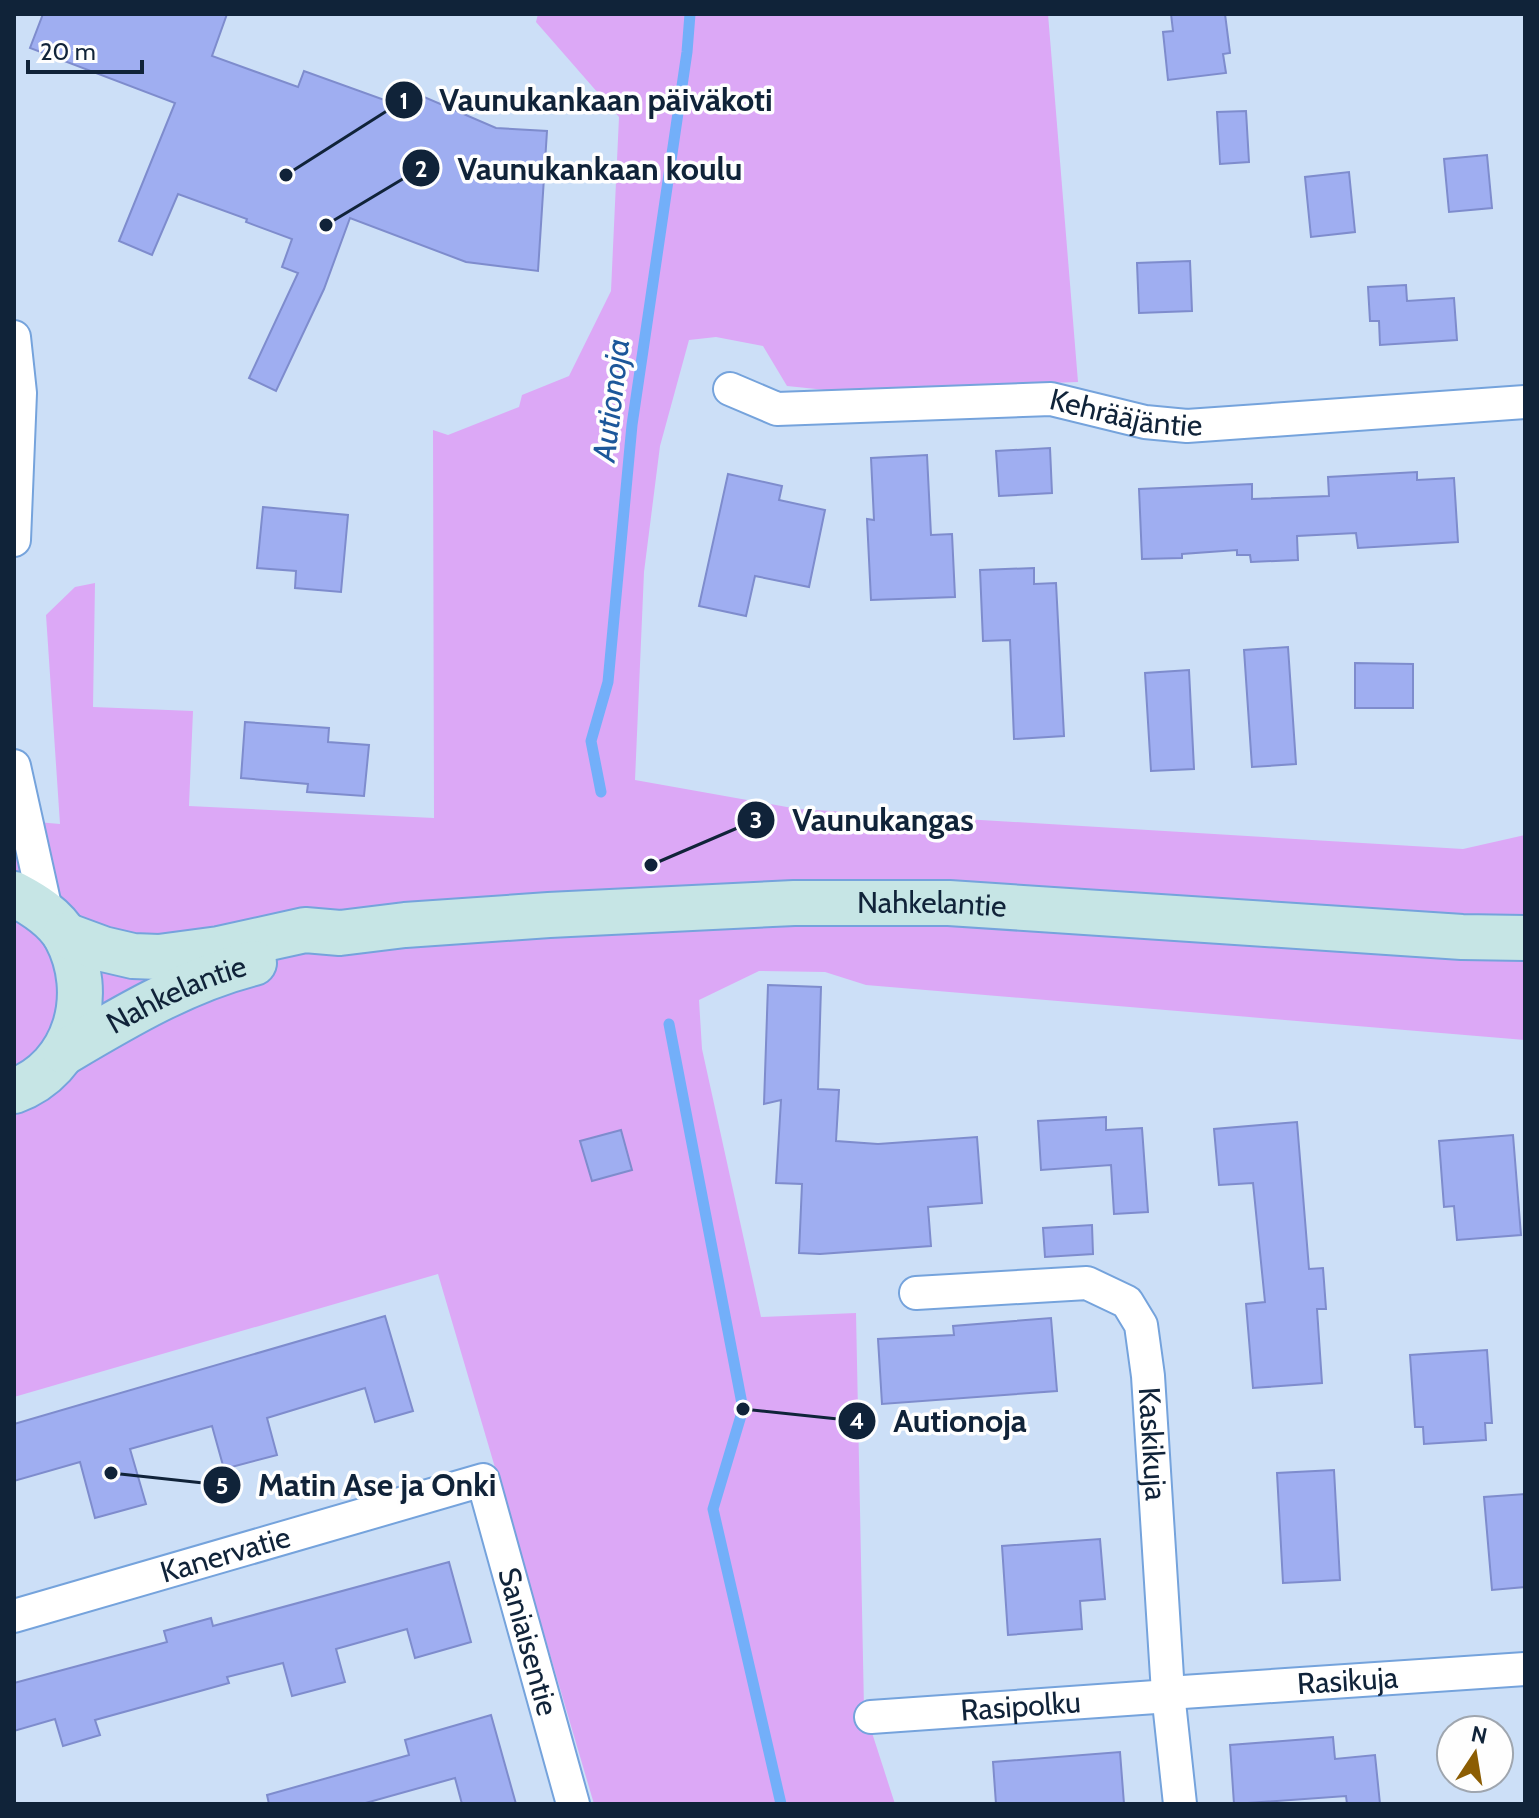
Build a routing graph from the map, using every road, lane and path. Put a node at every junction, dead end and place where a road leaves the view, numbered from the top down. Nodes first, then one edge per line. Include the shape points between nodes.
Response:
1 (14, 337) edge
2 (730, 389) dead end
3 (1525, 402) edge
4 (14, 540) edge
5 (14, 766) edge
6 (42, 915) edge
7 (340, 933) junction
8 (1525, 938) edge
9 (65, 1052) junction
10 (14, 1091) edge
11 (916, 1293) dead end
12 (483, 1480) joint
13 (14, 1616) edge
14 (1525, 1669) edge
15 (1169, 1694) junction
16 (871, 1717) dead end
17 (573, 1804) edge
18 (1180, 1804) edge

1 - 4 street via 20,393
2 - 3 street, Kehrääjäntie via 777,409 1051,399 1145,422 1187,426
5 - 6 street
6 - 7 main road, Nahkelantie via 103,949 133,956 219,949 305,930
6 - 9 main road via 77,964 81,1004
7 - 8 main road, Nahkelantie via 685,908 922,903
7 - 9 main road, Nahkelantie via 310,949 231,969 169,995
9 - 10 main road
11 - 15 street, Kaskikuja via 1087,1283 1127,1302 1141,1325 1148,1376
12 - 13 street, Kanervatie
12 - 17 street, Saniaisentie
14 - 15 street, Rasikuja
15 - 16 street, Rasipolku
15 - 18 street, Kaskikuja

